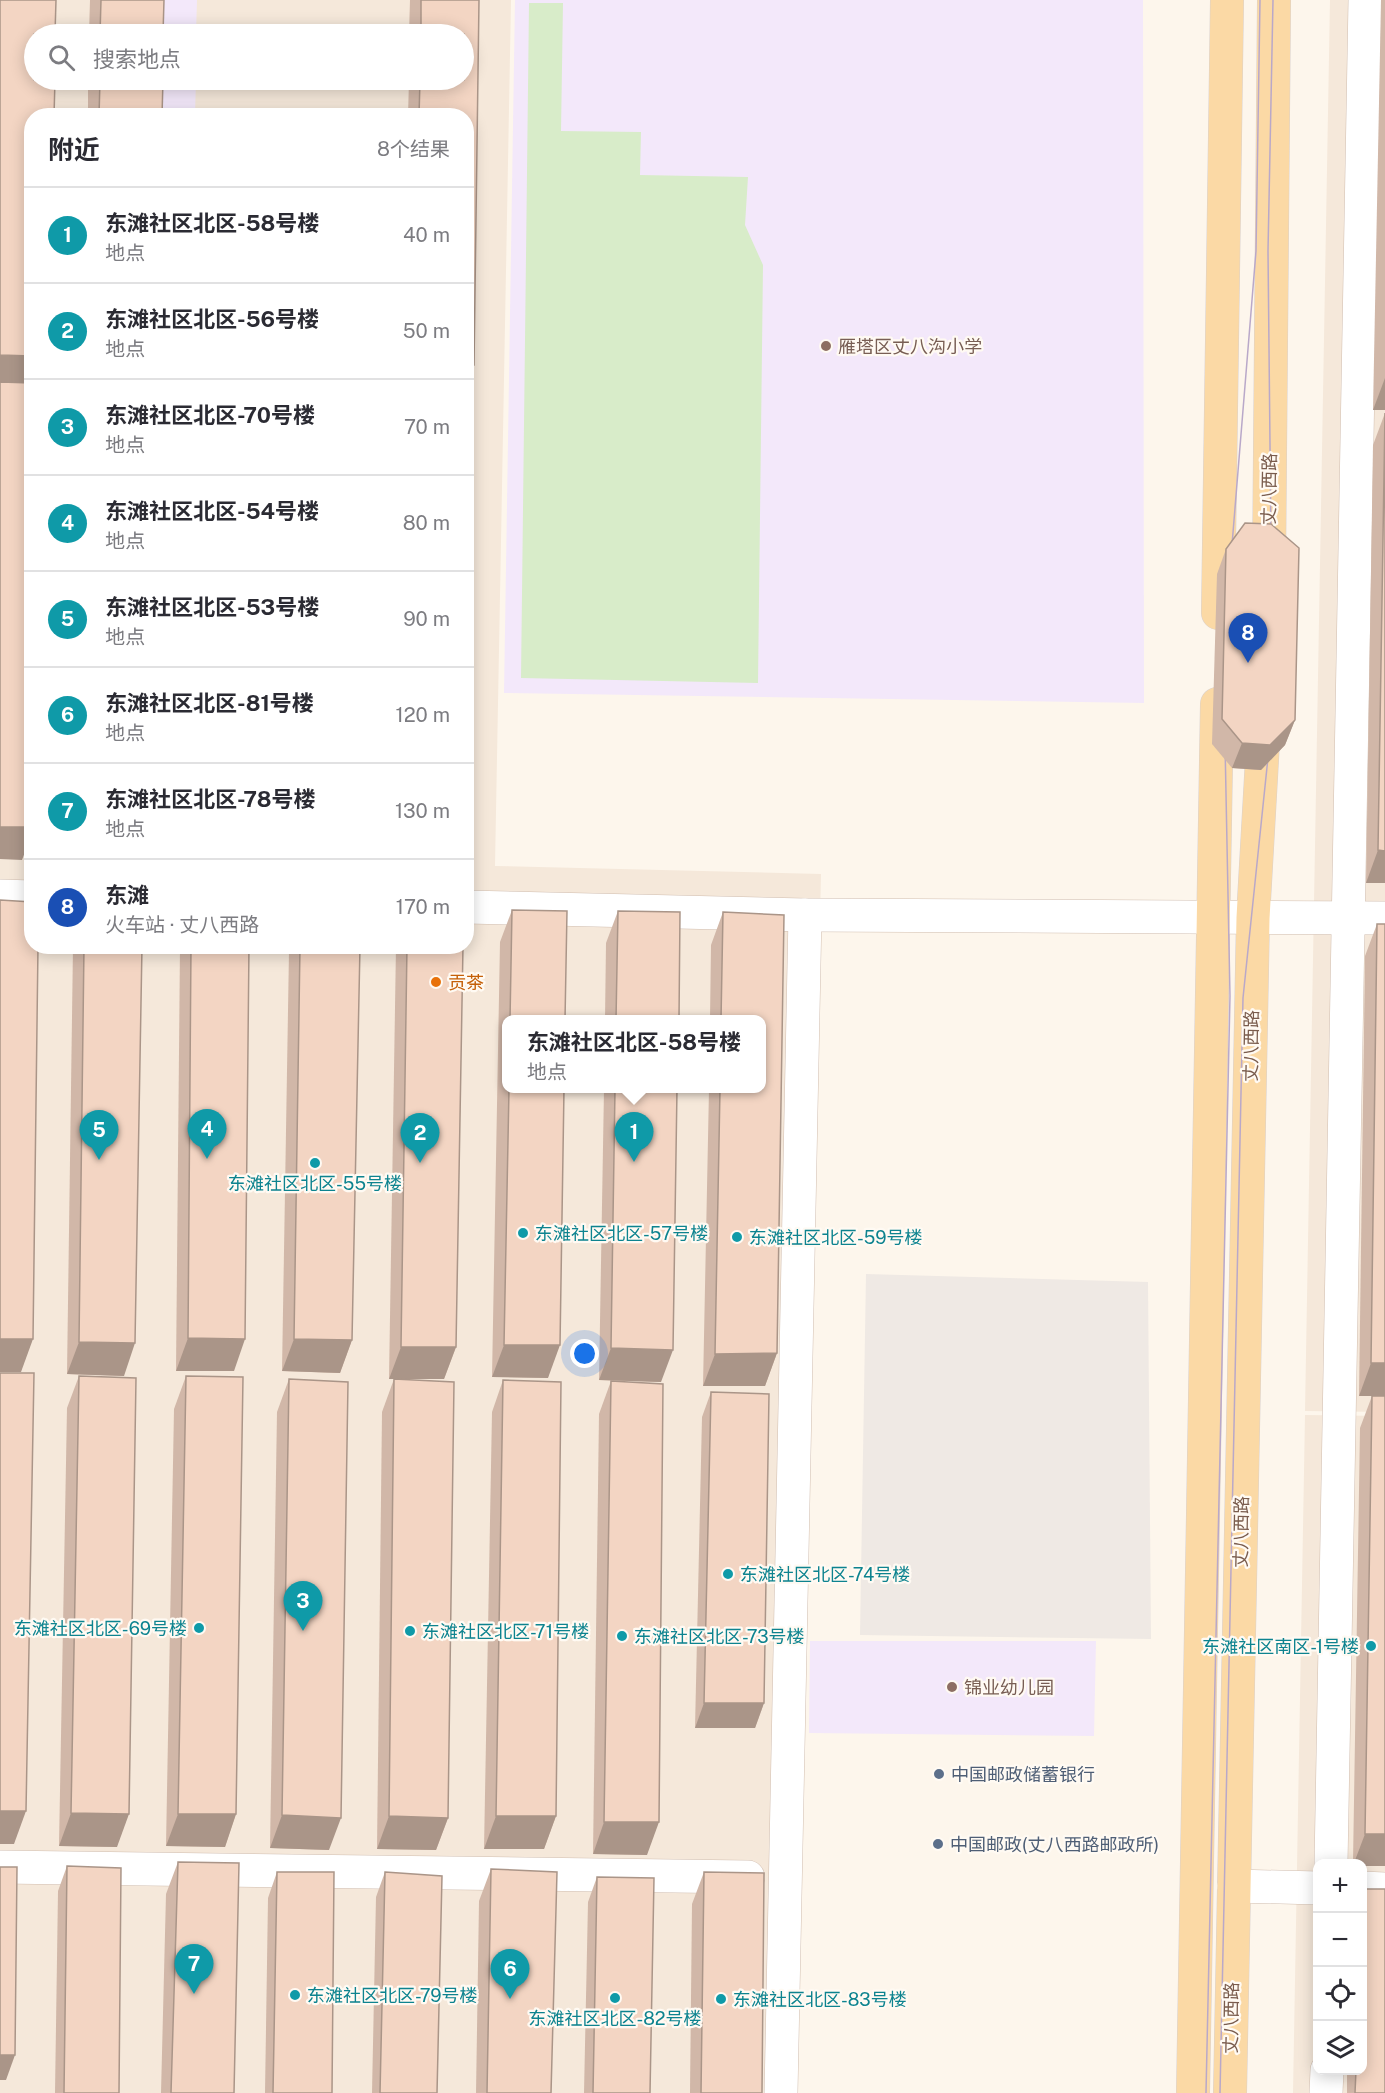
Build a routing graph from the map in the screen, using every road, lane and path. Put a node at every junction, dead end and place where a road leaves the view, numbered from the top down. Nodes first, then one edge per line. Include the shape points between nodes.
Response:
1 (1227, 0) edge
2 (1274, 0) edge
3 (1365, 0) edge
4 (1268, 592) edge
5 (1218, 639) dead end
6 (1217, 674) dead end
7 (1266, 698) edge
8 (0, 896) edge
9 (24, 897) edge
10 (474, 907) edge
11 (805, 915) junction
12 (1214, 916) junction
13 (1253, 918) junction
14 (1348, 918) junction
15 (1385, 918) edge
16 (1331, 1859) edge
17 (0, 1867) edge
18 (786, 1878) junction
19 (1234, 1886) junction
20 (1313, 1888) edge
21 (1367, 1888) edge
22 (1385, 1889) edge
23 (1327, 2075) edge
24 (782, 2093) edge
25 (1193, 2093) edge
26 (1230, 2093) edge
27 (1326, 2093) edge

1 - 5 main road
2 - 4 main road, 丈八西路
3 - 14 street
6 - 12 main road, 丈八西路
7 - 13 main road, 丈八西路
8 - 9 street
10 - 11 street
11 - 12 street
11 - 18 street
12 - 13 street
12 - 25 main road, 丈八西路
13 - 14 street
13 - 19 main road, 丈八西路
14 - 15 street
14 - 16 street
17 - 18 street
18 - 24 street
19 - 20 street
19 - 26 main road, 丈八西路
21 - 22 street
23 - 27 street

